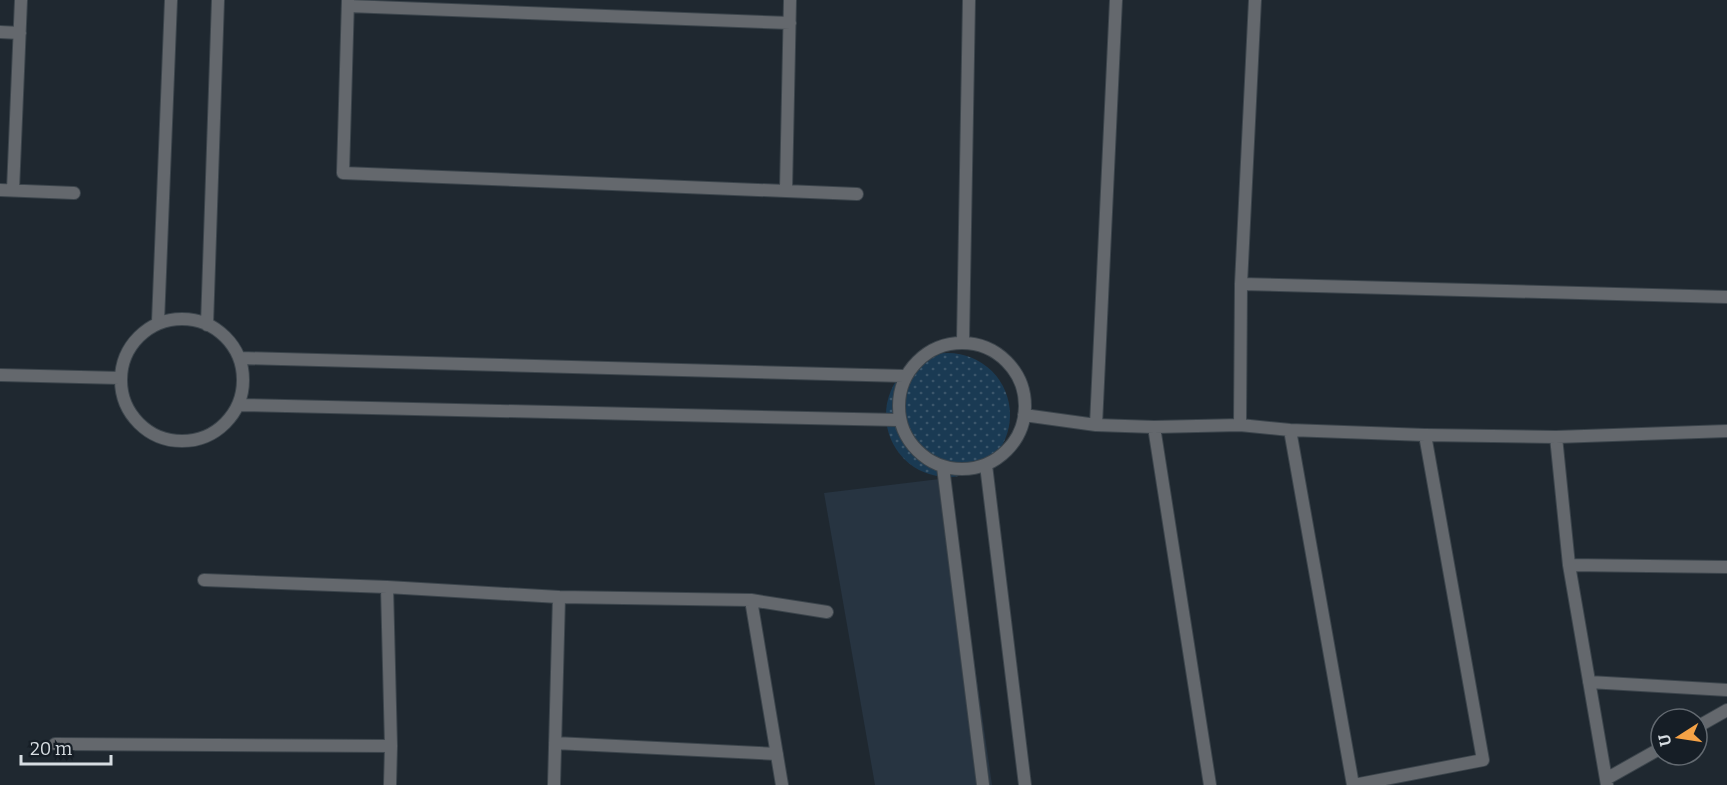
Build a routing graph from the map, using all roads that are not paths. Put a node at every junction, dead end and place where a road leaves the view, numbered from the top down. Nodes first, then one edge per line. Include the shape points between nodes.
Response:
1 (21, 0) edge
2 (171, 0) edge
3 (218, 0) edge
4 (790, 0) edge
5 (969, 0) edge
6 (1116, 0) edge
7 (1255, 0) edge
8 (348, 3) edge
9 (790, 23) junction
10 (0, 32) edge
11 (20, 33) junction
12 (6, 190) edge
13 (786, 190) junction
14 (74, 193) dead end
15 (857, 194) dead end
16 (1241, 284) junction
17 (1727, 297) edge
18 (158, 322) junction
19 (207, 325) junction
20 (963, 341) junction
21 (241, 358) junction
22 (0, 375) edge
23 (904, 376) junction
24 (120, 378) junction
25 (240, 405) junction
26 (1024, 415) junction
27 (899, 420) junction
28 (1096, 425) junction
29 (1240, 425) junction
30 (1154, 427) junction
31 (1290, 430) junction
32 (1727, 431) edge
33 (1425, 435) junction
34 (1556, 437) junction
35 (986, 465) junction
36 (943, 467) junction
37 (1569, 565) junction
38 (1727, 567) edge
39 (204, 580) dead end
40 (387, 587) junction
41 (559, 597) junction
42 (751, 600) junction
43 (827, 612) dead end
44 (1589, 682) junction
45 (1727, 690) edge
46 (1727, 710) edge
47 (1709, 721) edge
48 (555, 743) junction
49 (55, 744) dead end
50 (391, 746) junction
51 (777, 754) junction
52 (1649, 756) edge
53 (1607, 782) edge
54 (390, 785) edge
55 (554, 785) edge
56 (782, 785) edge
57 (983, 785) edge
58 (1025, 785) edge
59 (1210, 785) edge
60 (1353, 785) edge

1 - 11 street
2 - 18 street
3 - 19 street
4 - 9 street
5 - 20 street
6 - 28 street
7 - 16 street
8 - 9 street
8 - 13 street via 343,173
9 - 13 street
10 - 11 street
11 - 12 street
12 - 14 street
13 - 15 street
16 - 17 street
16 - 29 street
18 - 19 street via 191,318
18 - 24 street via 130,344
19 - 21 street via 221,331
20 - 23 street via 929,350
20 - 26 street via 997,352 1020,380
21 - 23 street
21 - 25 street via 245,382
22 - 24 street
23 - 27 street
24 - 25 street via 128,412 153,436 186,443 208,436 218,432
25 - 27 street
26 - 28 street
26 - 35 street via 1012,445
27 - 36 street via 915,450
28 - 30 street
29 - 30 street
29 - 31 street
30 - 59 street
31 - 33 street
31 - 60 street
32 - 34 street
33 - 34 street
33 - 60 street via 1483,760
34 - 37 street
35 - 36 street via 965,470
35 - 58 street
36 - 57 street
37 - 38 street
37 - 44 street
39 - 40 street
40 - 41 street
40 - 50 street
41 - 42 street
41 - 48 street
42 - 43 street
42 - 51 street
44 - 45 street
44 - 53 street
46 - 47 street
48 - 51 street
48 - 55 street
49 - 50 street
50 - 54 street
51 - 56 street
52 - 53 street

